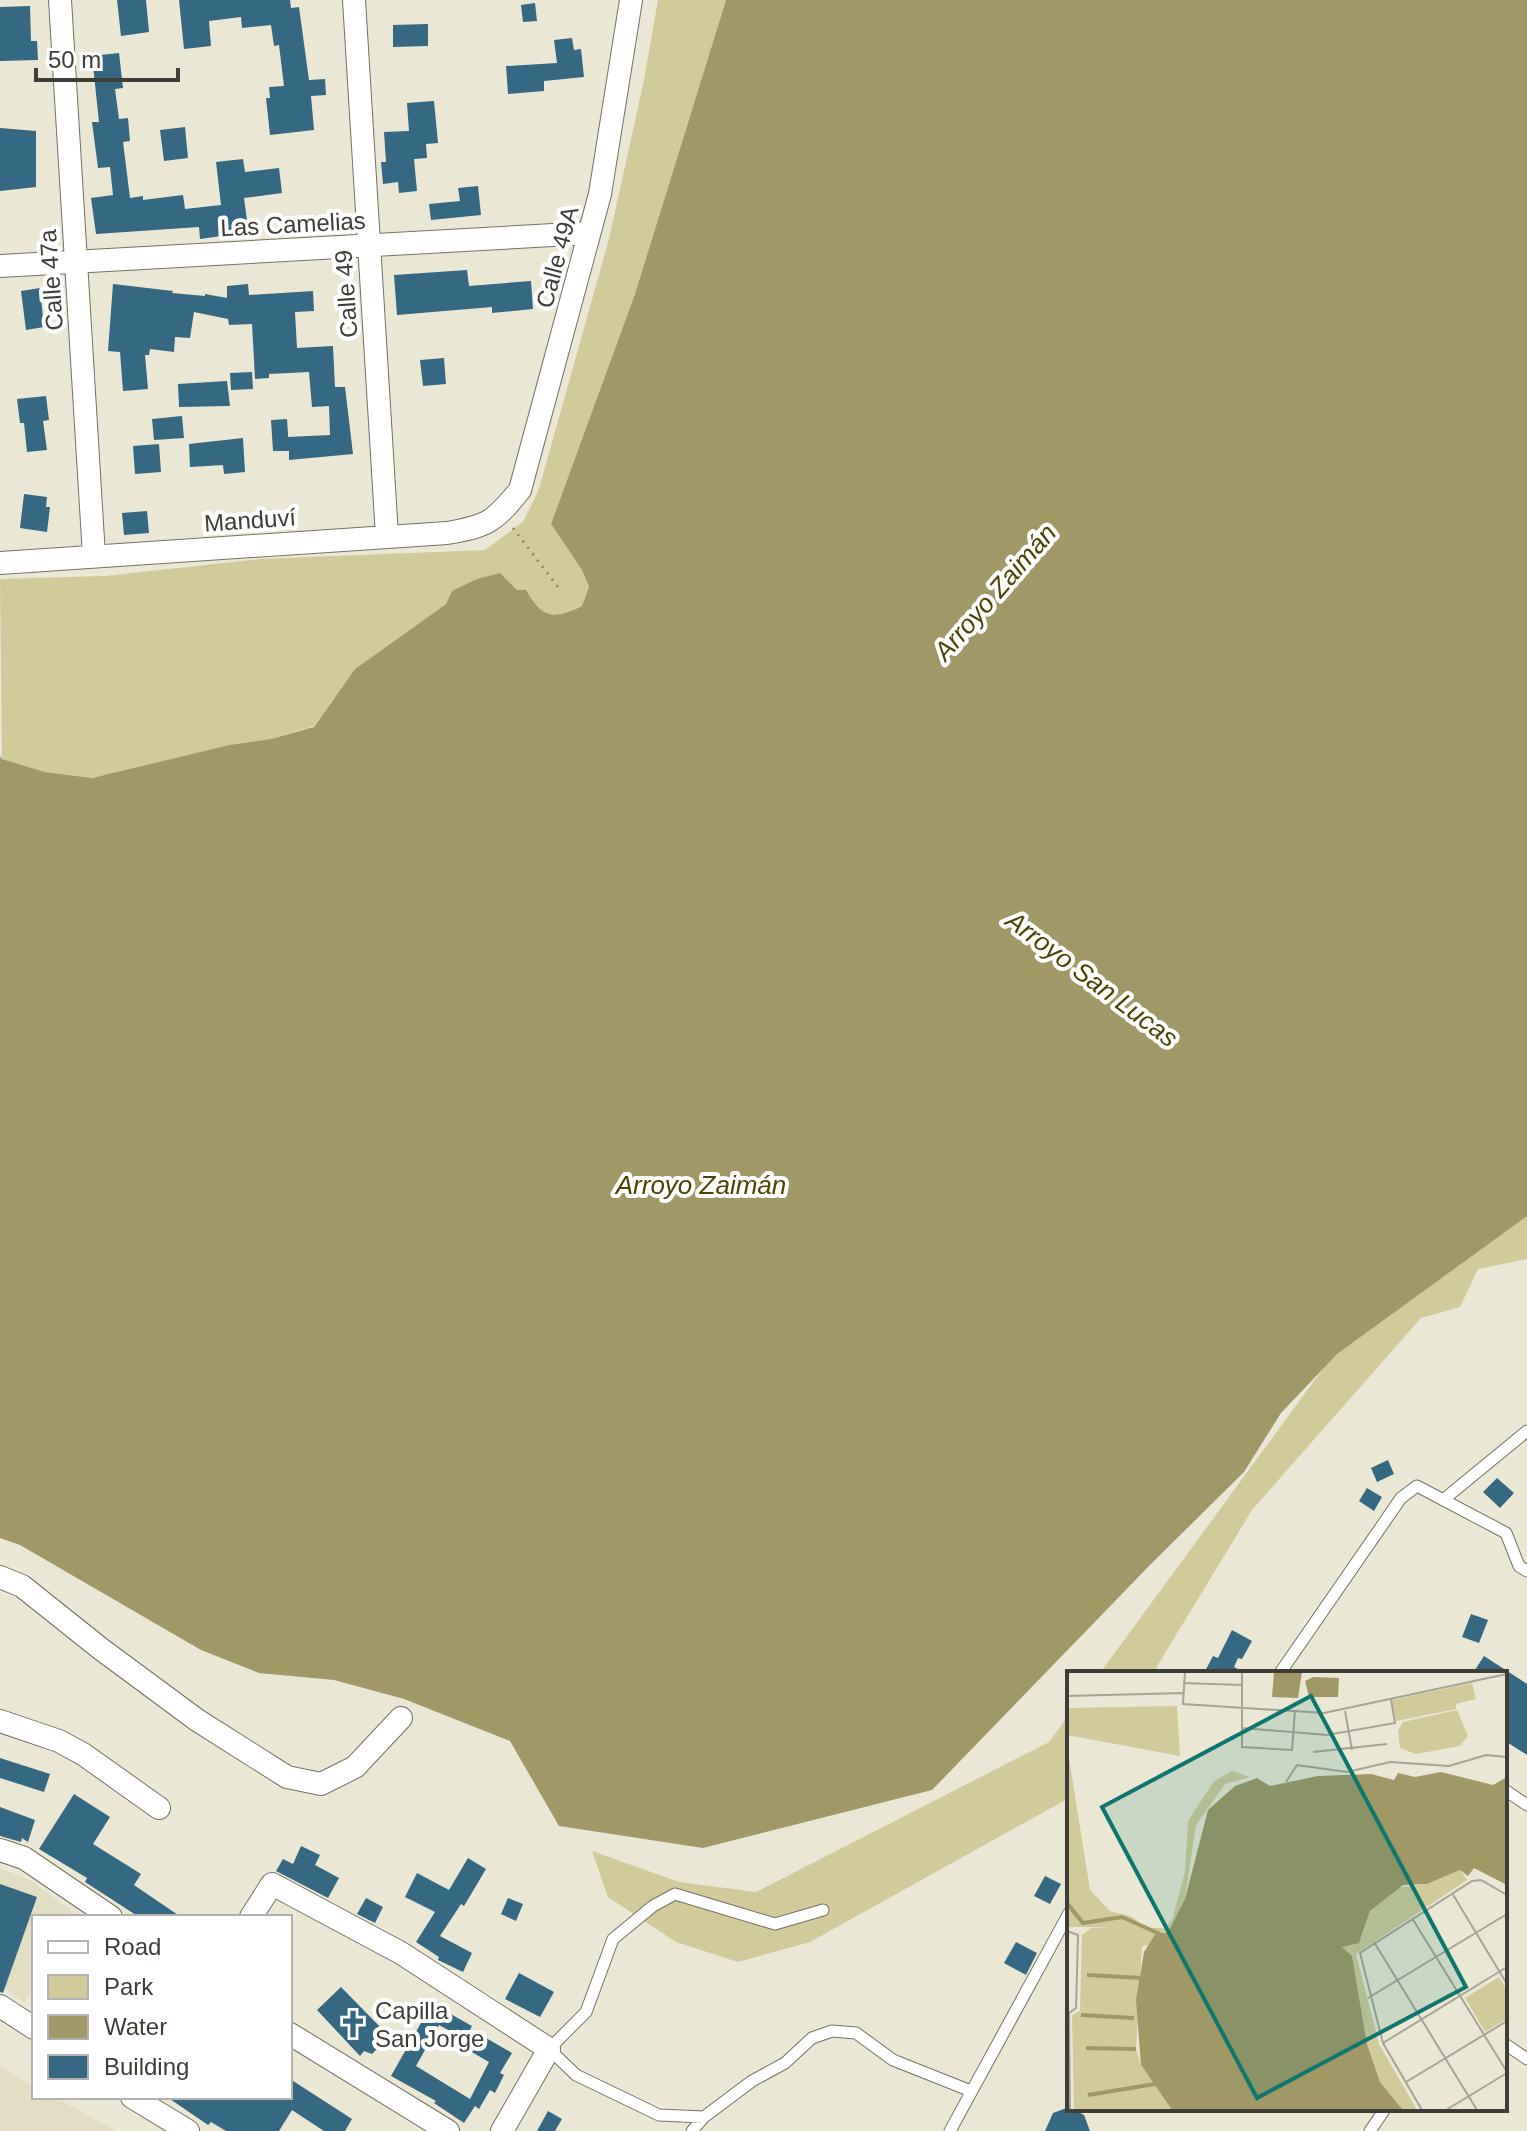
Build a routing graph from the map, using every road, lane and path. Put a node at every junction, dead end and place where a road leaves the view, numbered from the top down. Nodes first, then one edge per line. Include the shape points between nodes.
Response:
1 (60, 0) edge
2 (354, 0) edge
3 (631, 0) edge
4 (589, 233) junction
5 (369, 245) junction
6 (76, 262) junction
7 (0, 266) edge
8 (505, 520) junction
9 (387, 536) junction
10 (94, 556) junction
11 (0, 563) edge
12 (561, 591) dead end
13 (1527, 1431) edge
14 (1443, 1500) junction
15 (1527, 1571) edge
16 (0, 1577) edge
17 (1281, 1671) edge
18 (401, 1718) dead end
19 (0, 1721) edge
20 (1507, 1791) edge
21 (1527, 1805) edge
22 (159, 1808) dead end
23 (0, 1850) edge
24 (823, 1910) dead end
25 (108, 1915) edge
26 (252, 1915) edge
27 (1067, 1917) edge
28 (0, 2006) edge
29 (32, 2027) edge
30 (292, 2035) edge
31 (1507, 2045) edge
32 (549, 2049) junction
33 (1527, 2059) edge
34 (971, 2091) junction
35 (138, 2099) edge
36 (1384, 2111) edge
37 (704, 2117) junction
38 (188, 2131) edge
39 (448, 2131) edge
40 (502, 2131) edge
41 (692, 2131) edge
42 (950, 2131) edge
43 (1370, 2131) edge

1 - 6 street, Calle 47a
2 - 5 street, Calle 49
3 - 4 street, Calle 49A
4 - 5 street, Las Camelias
4 - 8 street, Calle 49A via 520,490
5 - 6 street, Las Camelias
5 - 9 street, Calle 49
6 - 7 street, Las Camelias
6 - 10 street, Calle 47a
8 - 9 street, Manduví via 447,533
8 - 12 path
9 - 10 street, Manduví
10 - 11 street, Manduví
13 - 14 lane
14 - 15 lane via 1506,1533 1519,1566
14 - 17 lane via 1417,1486 1401,1498
16 - 18 street via 22,1586 197,1720 287,1777 321,1784 344,1773
19 - 22 street via 83,1754
20 - 21 lane
23 - 25 street via 24,1858
24 - 32 lane via 775,1924 675,1894 613,1939 586,2012
26 - 32 street via 272,1884 401,1953
27 - 34 lane
28 - 29 street
30 - 39 street
31 - 33 lane
32 - 37 lane via 576,2075 659,2115
32 - 40 street
34 - 37 lane via 893,2060 856,2033 832,2031 812,2038 785,2063
34 - 42 lane
35 - 38 street
36 - 43 lane
37 - 41 lane

